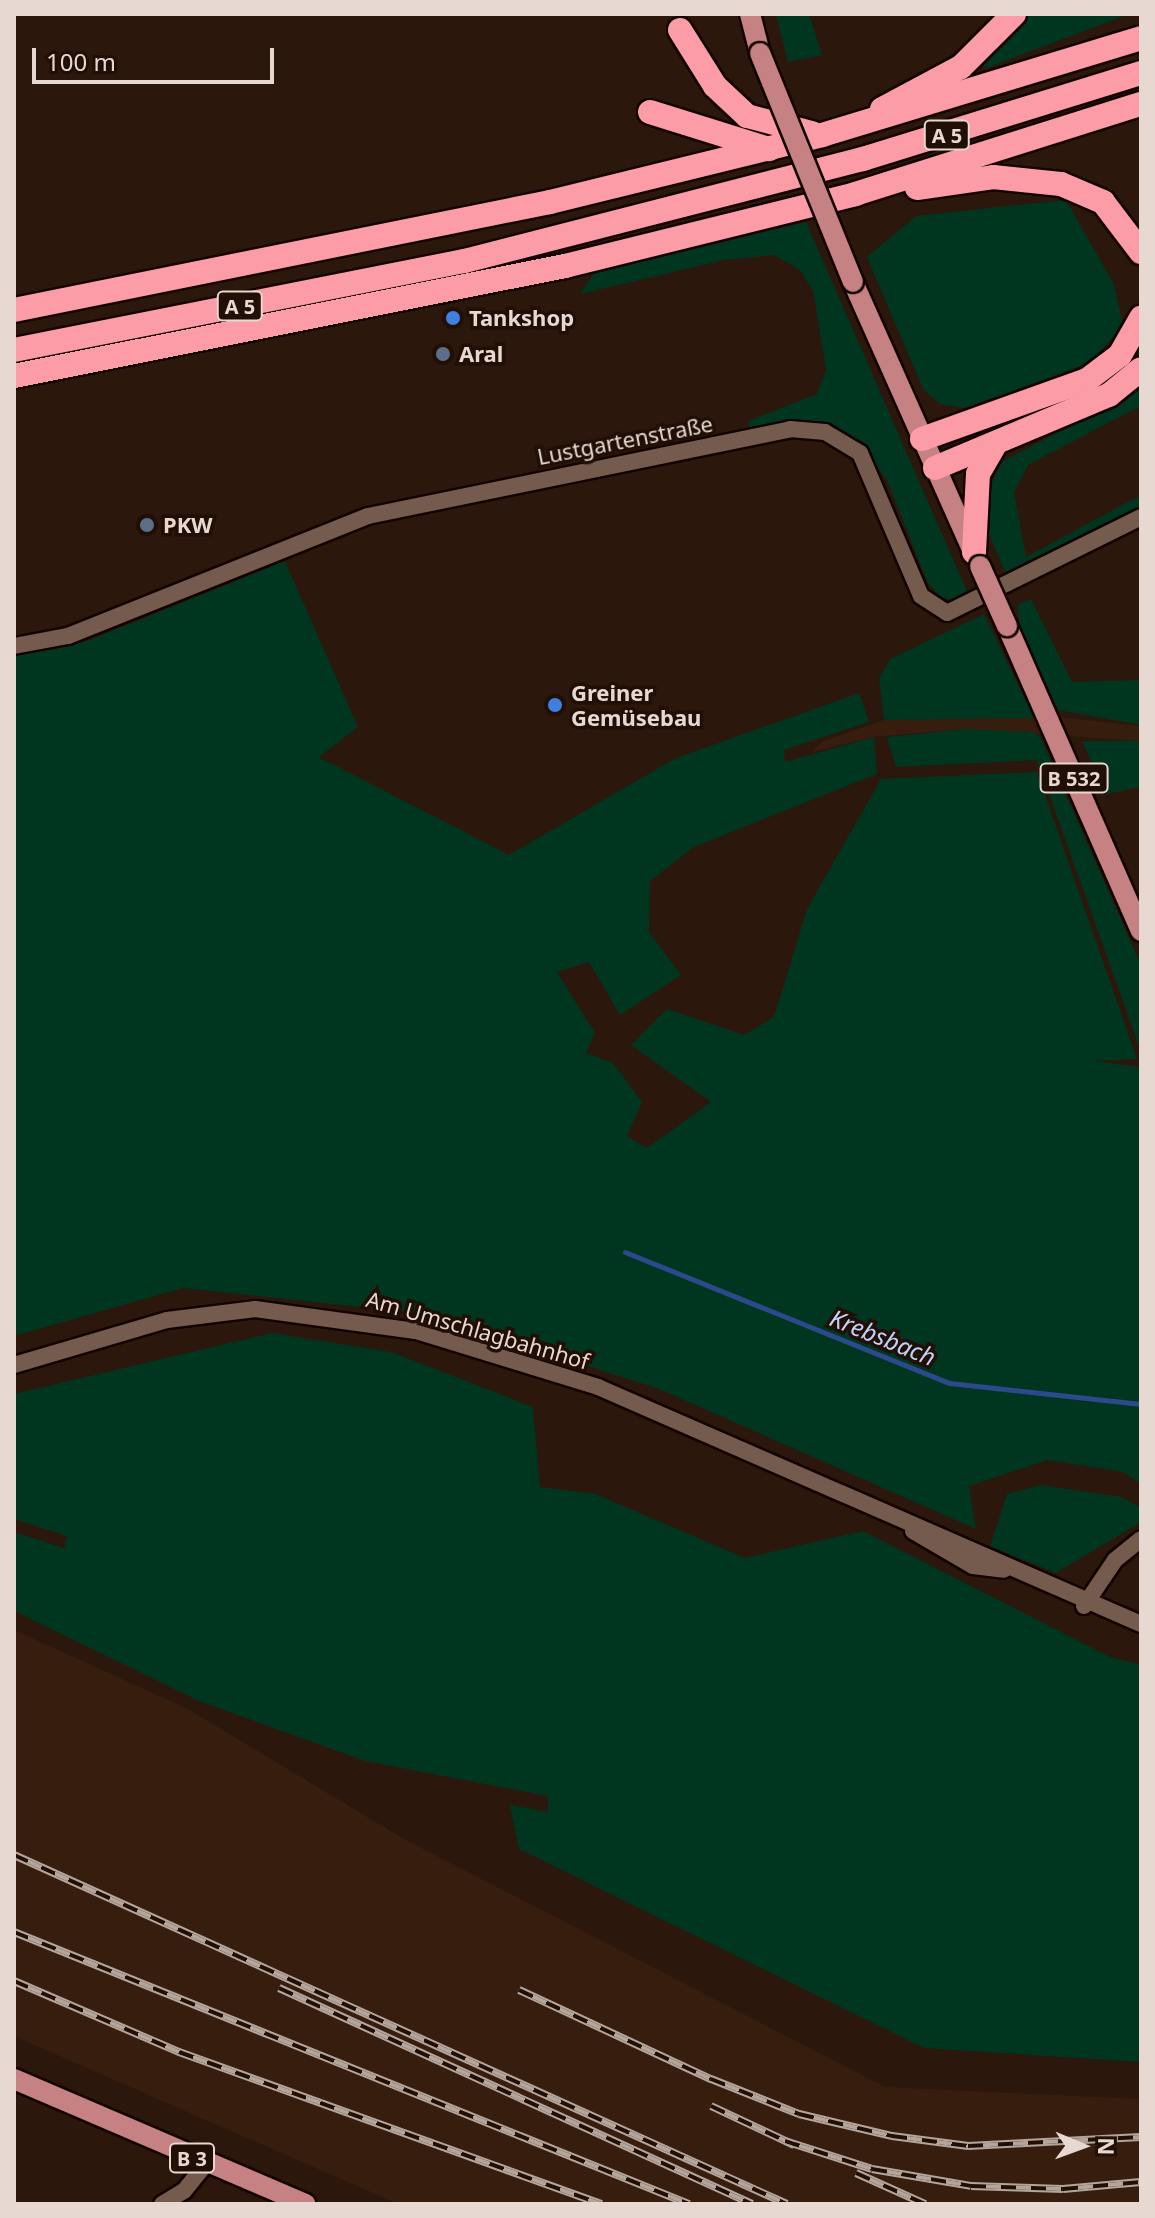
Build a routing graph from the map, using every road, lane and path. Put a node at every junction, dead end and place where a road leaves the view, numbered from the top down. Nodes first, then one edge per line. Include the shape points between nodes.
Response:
1 (750, 14) edge
2 (1014, 14) edge
3 (680, 30) dead end
4 (1141, 38) edge
5 (1141, 73) edge
6 (1141, 104) edge
7 (650, 112) dead end
8 (863, 122) junction
9 (822, 135) junction
10 (769, 149) junction
11 (855, 194) junction
12 (1141, 252) edge
13 (14, 310) edge
14 (1141, 318) edge
15 (14, 350) edge
16 (1141, 369) edge
17 (14, 376) edge
18 (922, 439) junction
19 (994, 446) junction
20 (935, 468) junction
21 (1141, 517) edge
22 (977, 559) junction
23 (14, 646) edge
24 (1141, 931) edge
25 (14, 1365) edge
26 (1141, 1539) edge
27 (1084, 1606) junction
28 (1141, 1624) edge
29 (14, 2079) edge
30 (206, 2164) junction
31 (162, 2204) edge
32 (305, 2204) edge

1 - 18 main road, B 532, bridge via 760,53
2 - 8 highway via 961,67
3 - 9 highway via 715,86 747,116
4 - 8 highway, A 5
5 - 15 highway, A 5 via 863,159 508,251
6 - 11 highway
7 - 10 highway
8 - 9 highway, A 5
9 - 10 highway, A 5
10 - 13 highway, A 5 via 535,206
11 - 12 highway via 993,177 1061,184 1103,202
11 - 17 highway via 565,266
14 - 18 highway via 1120,355 1087,380
16 - 19 highway via 1109,395
18 - 20 main road, B 532
19 - 20 highway
19 - 22 highway via 978,474
20 - 22 main road, B 532
21 - 23 street, Lustgartenstraße via 947,613 921,596 860,453 825,432 790,429 368,516 79,632
22 - 24 main road, B 532, bridge
25 - 27 street, Am Umschlagbahnhof via 167,1320 255,1309 367,1320 598,1387 907,1526 980,1551 1005,1570
26 - 27 street via 1115,1560
27 - 28 street, Am Umschlagbahnhof
29 - 30 main road, B 3
30 - 31 street via 184,2191
30 - 32 main road, B 3

